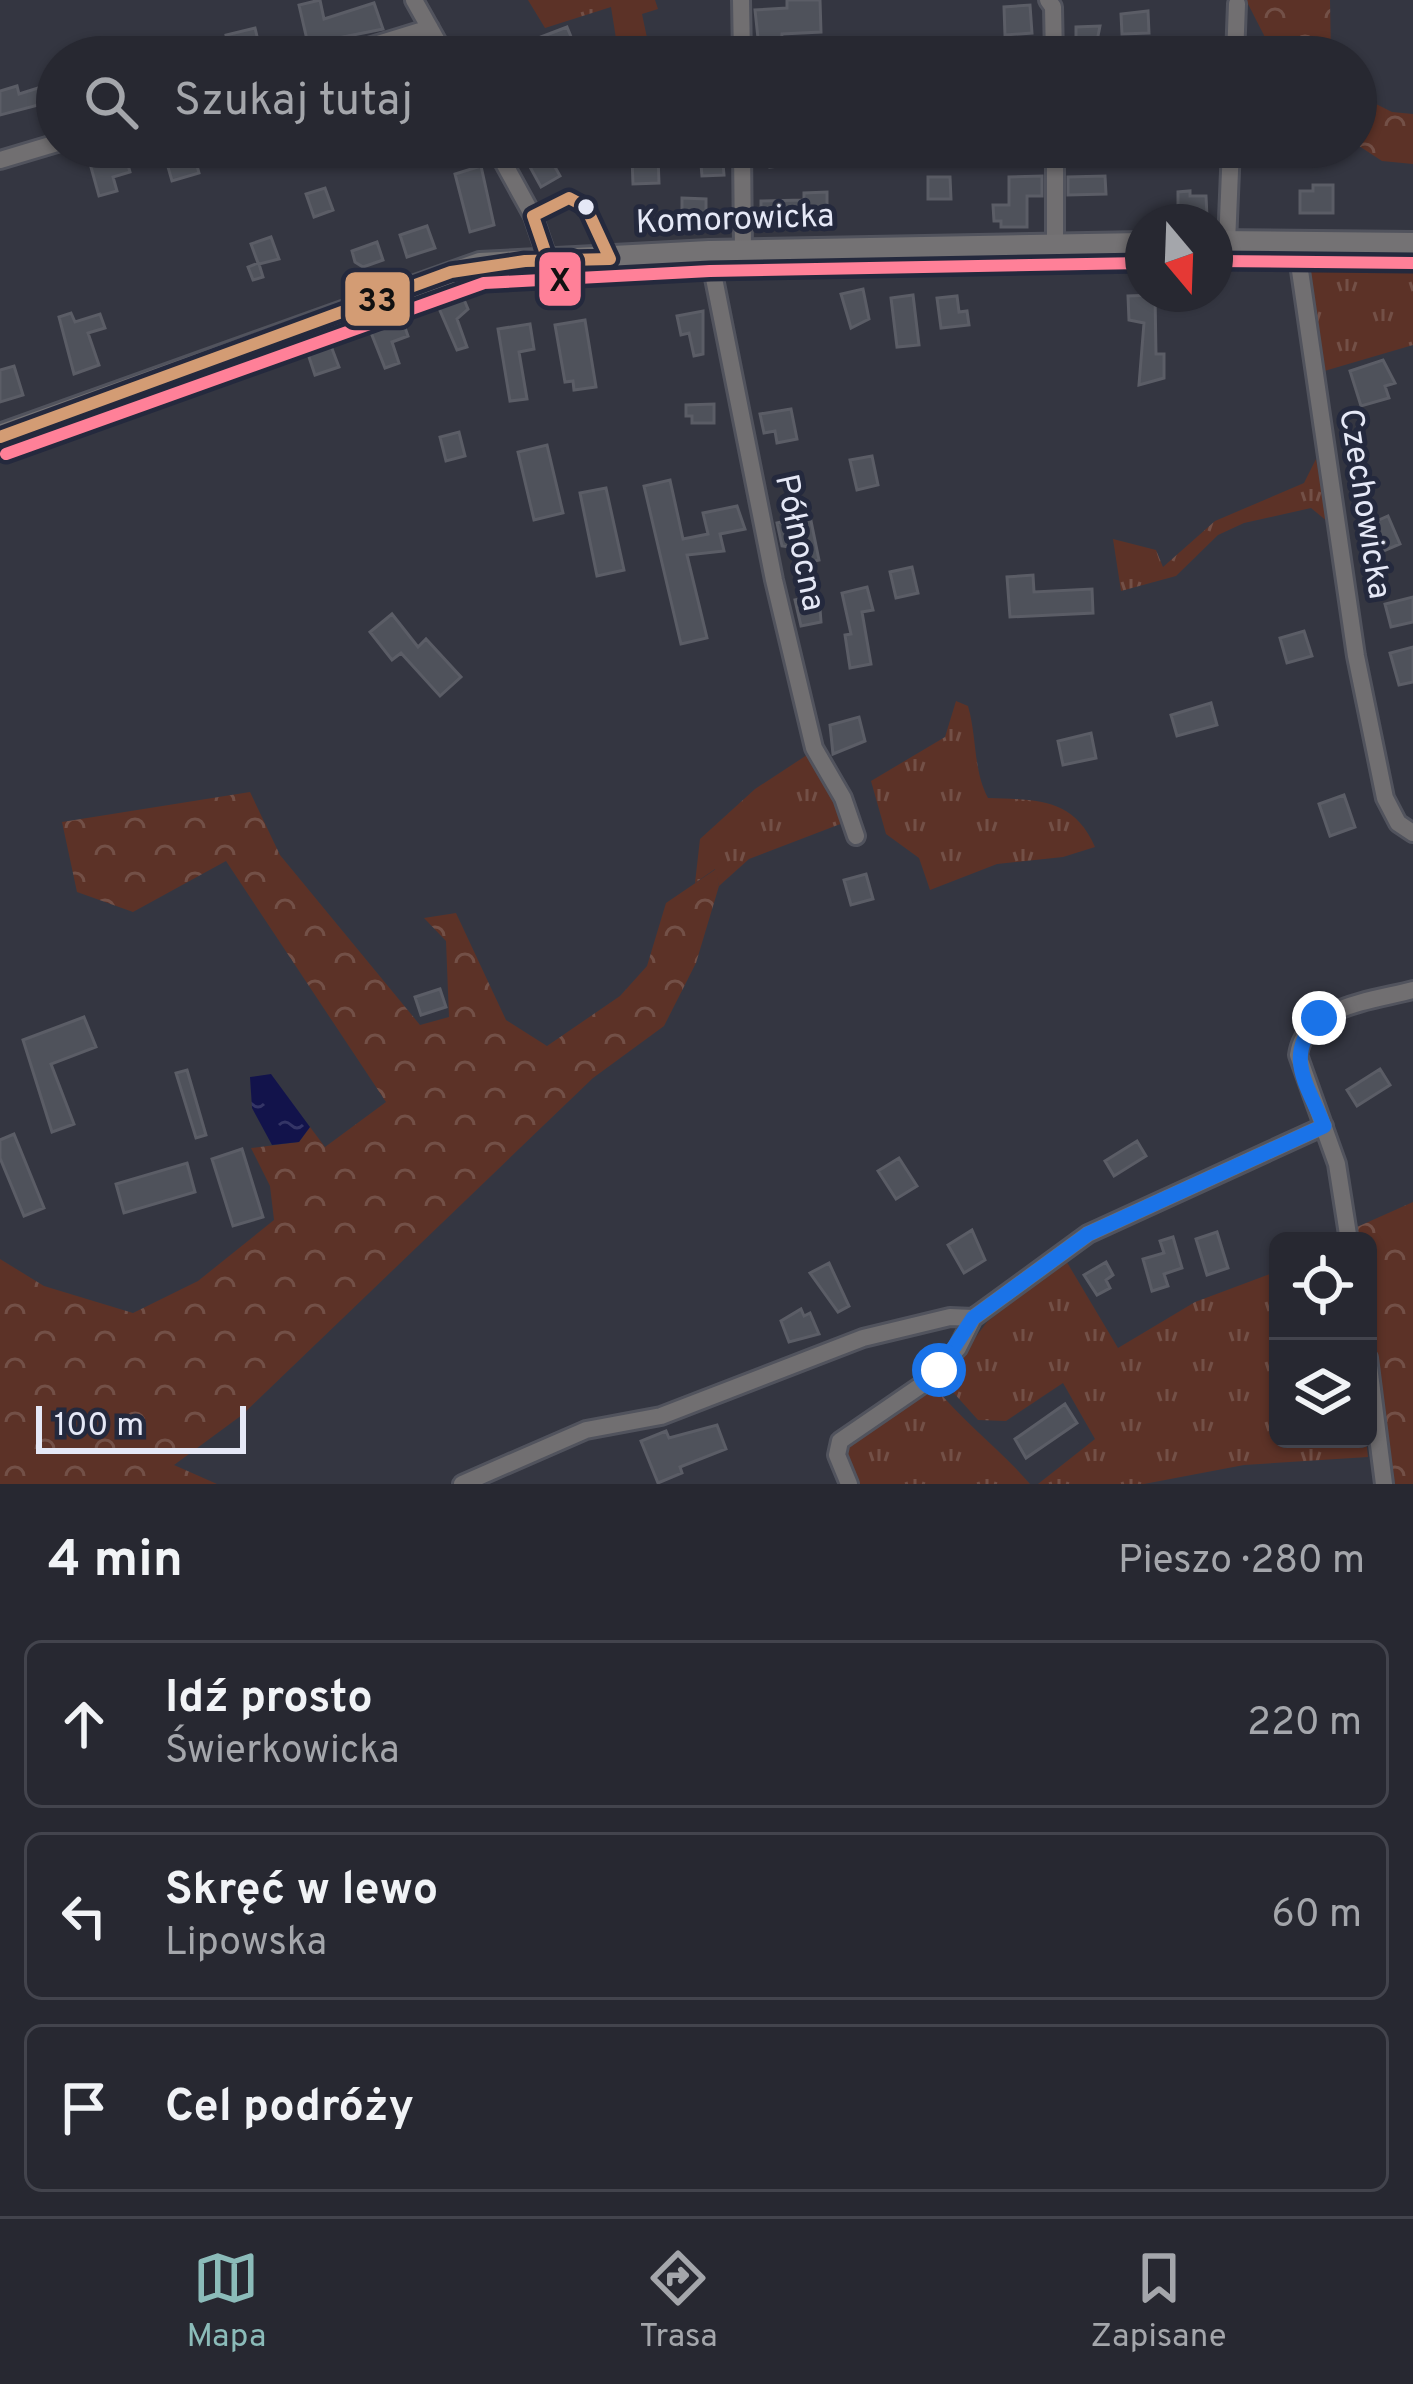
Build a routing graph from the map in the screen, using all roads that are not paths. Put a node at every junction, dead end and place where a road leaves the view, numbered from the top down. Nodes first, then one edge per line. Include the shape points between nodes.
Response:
1 (414, 0) edge
2 (741, 0) edge
3 (1048, 0) edge
4 (1237, 4) dead end
5 (430, 28) junction
6 (404, 36) edge
7 (434, 36) edge
8 (742, 36) edge
9 (1054, 36) edge
10 (1235, 36) edge
11 (36, 149) edge
12 (0, 160) edge
13 (507, 168) edge
14 (742, 168) edge
15 (1054, 168) edge
16 (1229, 168) edge
17 (1225, 204) edge
18 (1233, 243) edge
19 (1296, 243) junction
20 (1125, 244) edge
21 (1413, 245) edge
22 (1055, 246) junction
23 (709, 253) junction
24 (743, 253) junction
25 (548, 260) junction
26 (0, 437) edge
27 (1413, 833) edge
28 (856, 836) dead end
29 (1413, 990) edge
30 (1324, 1126) junction
31 (1348, 1232) edge
32 (973, 1318) junction
33 (1377, 1429) edge
34 (462, 1484) edge
35 (849, 1484) edge
36 (1384, 1484) edge

1 - 5 street
2 - 8 street
3 - 9 street
4 - 10 street
5 - 6 street
5 - 7 street
11 - 12 street
13 - 25 street
14 - 24 street
15 - 22 street
16 - 17 street
18 - 19 street
19 - 21 street
19 - 27 street, Czechowicka via 1360,676 1385,798
20 - 22 street, Komorowicka
22 - 24 street, Komorowicka
23 - 24 street, Komorowicka
23 - 25 street, Komorowicka
23 - 28 street, Północna via 814,748
25 - 26 street, Komorowicka via 451,272
29 - 30 street via 1319,1018 1300,1038 1298,1055
30 - 31 street
30 - 32 street via 1088,1234
32 - 34 street via 880,1333 661,1416 586,1430
32 - 35 street via 926,1382 840,1441
33 - 36 street

